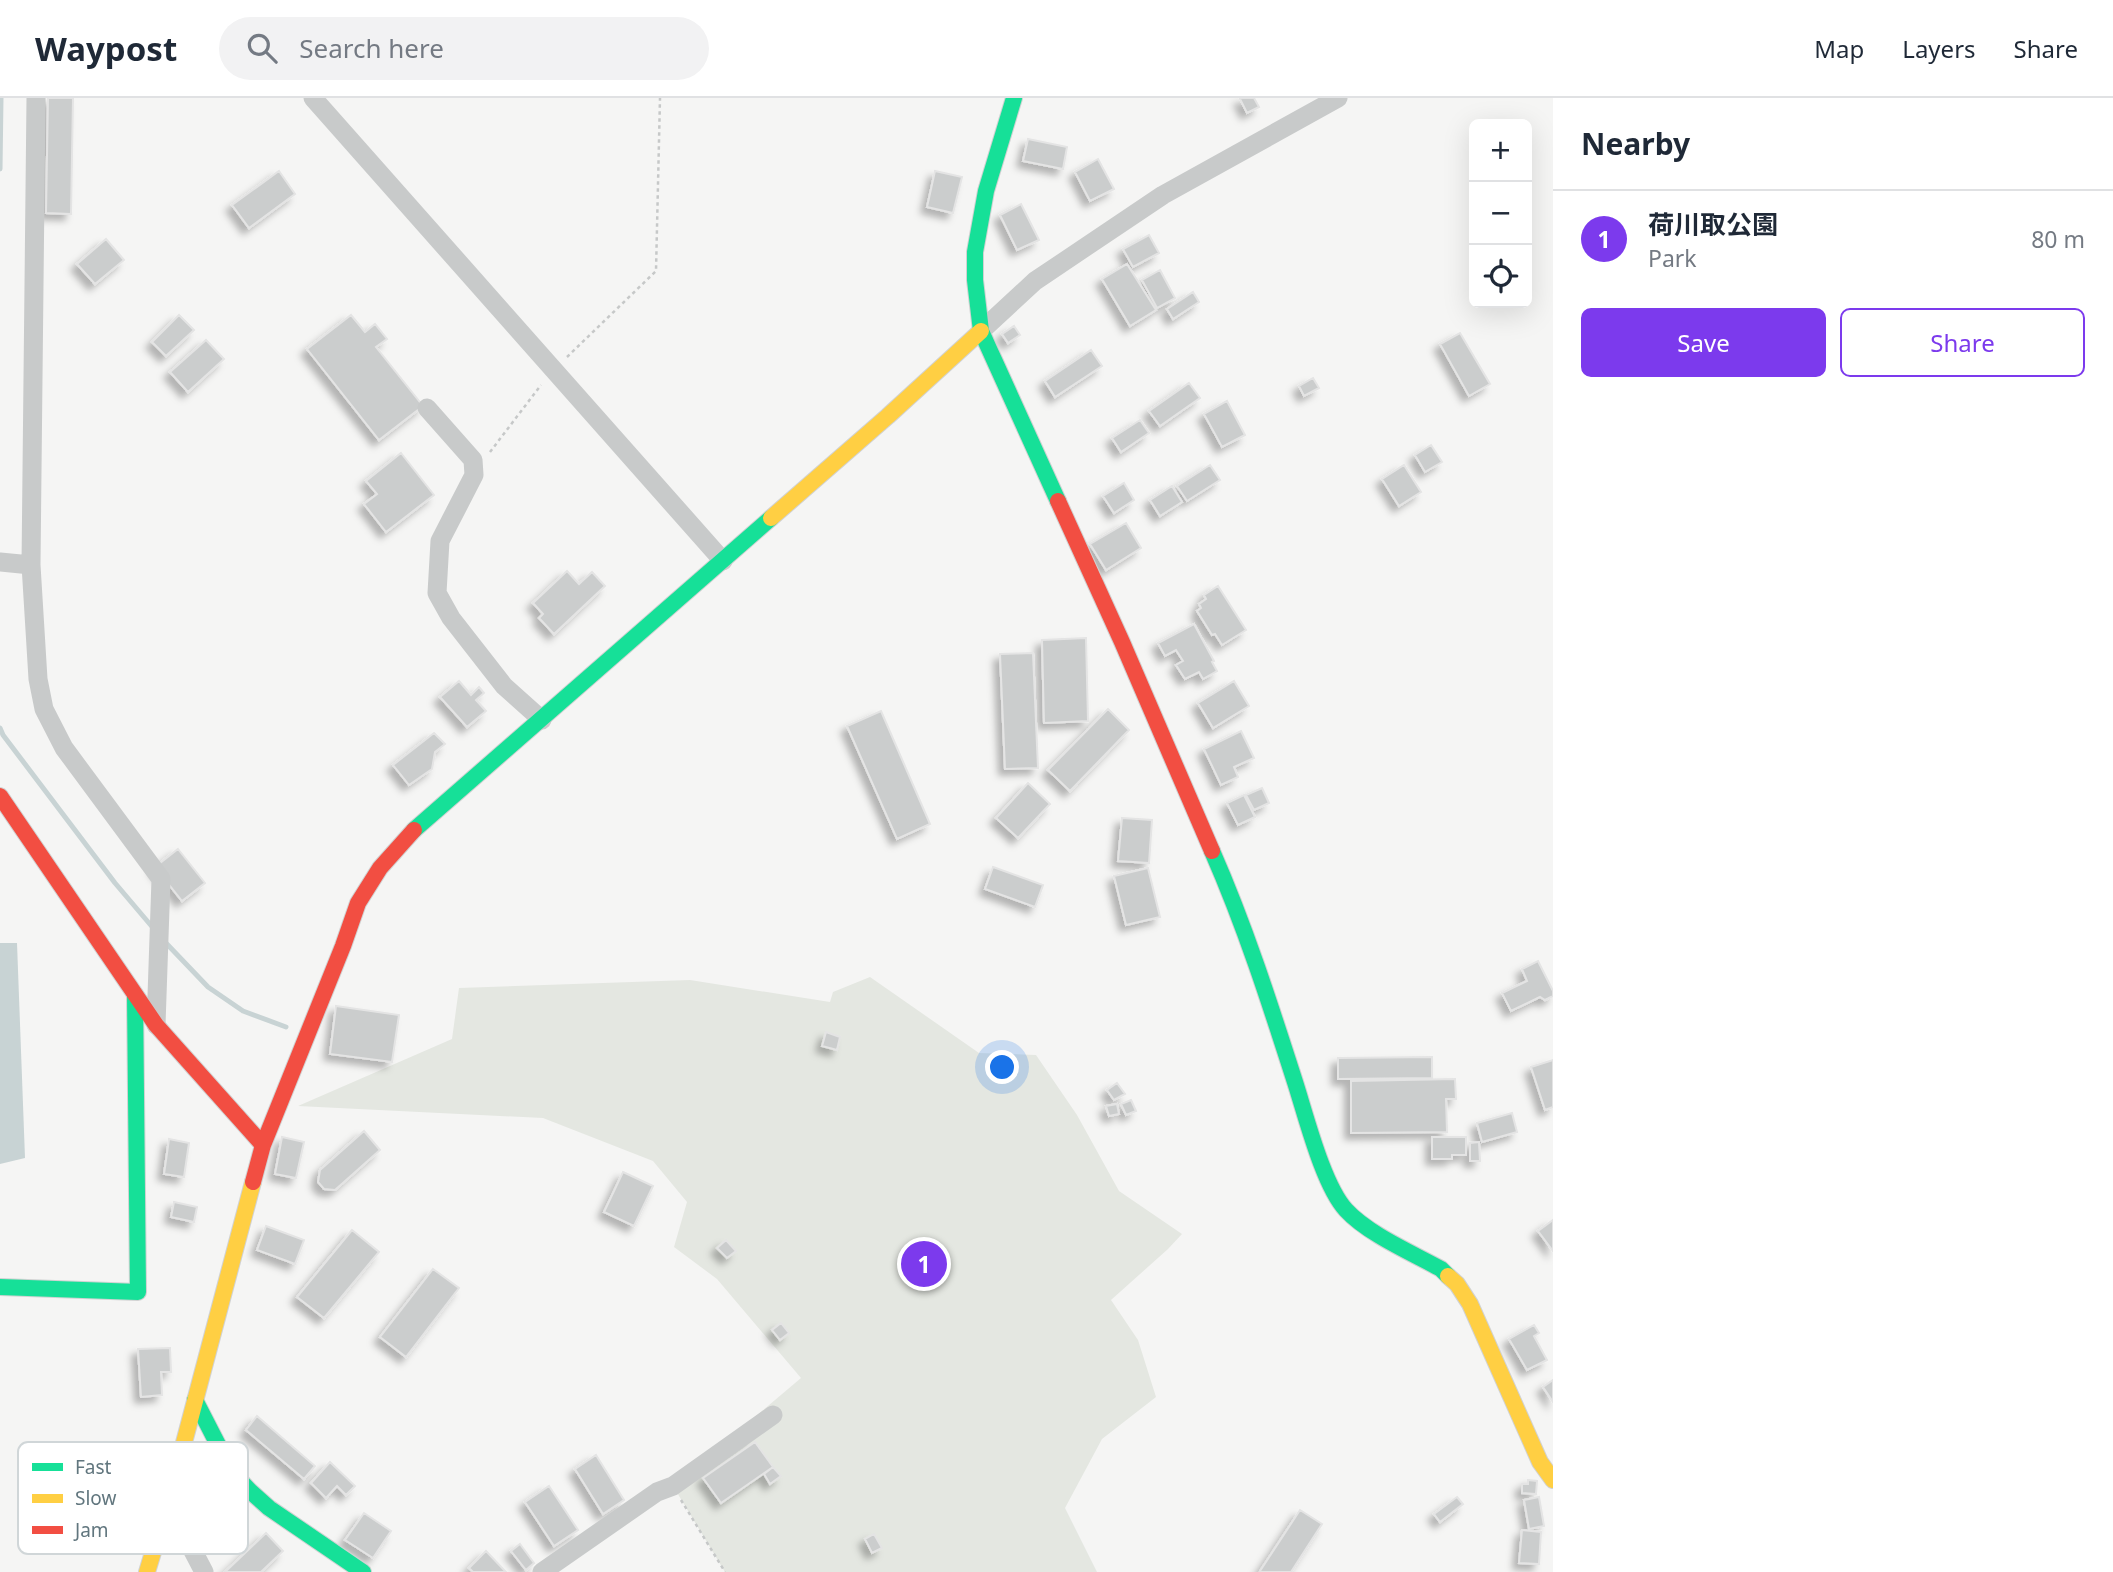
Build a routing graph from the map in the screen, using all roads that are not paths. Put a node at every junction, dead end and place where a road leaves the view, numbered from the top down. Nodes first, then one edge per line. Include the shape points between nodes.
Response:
1 (36, 98) edge
2 (313, 98) edge
3 (1014, 98) edge
4 (1338, 98) edge
5 (981, 331) junction
6 (427, 408) dead end
7 (723, 561) junction
8 (0, 562) edge
9 (31, 565) junction
10 (542, 720) junction
11 (2, 801) edge
12 (135, 995) junction
13 (156, 1025) junction
14 (263, 1145) junction
15 (0, 1287) edge
16 (195, 1401) junction
17 (773, 1415) dead end
18 (184, 1442) edge
19 (216, 1442) edge
20 (1553, 1480) edge
21 (248, 1489) edge
22 (152, 1554) edge
23 (195, 1554) edge
24 (147, 1572) edge
25 (204, 1572) edge
26 (363, 1572) edge
27 (542, 1572) edge

1 - 9 street
2 - 7 street
3 - 5 street via 986,191 975,252
4 - 5 street via 1163,195 1035,281
5 - 7 street
5 - 20 street via 1228,888 1335,1195 1365,1226 1441,1269 1457,1284 1540,1462
6 - 10 street via 473,460 474,475 440,541 437,593 504,686
7 - 10 street
8 - 9 street
9 - 13 street via 44,709 64,748 161,879
10 - 14 street via 416,828 380,868 358,903
11 - 12 street
12 - 13 street
12 - 15 street via 138,1292
13 - 14 street
14 - 16 street
16 - 18 street
16 - 19 street
17 - 27 street
21 - 26 street
22 - 24 street
23 - 25 street

